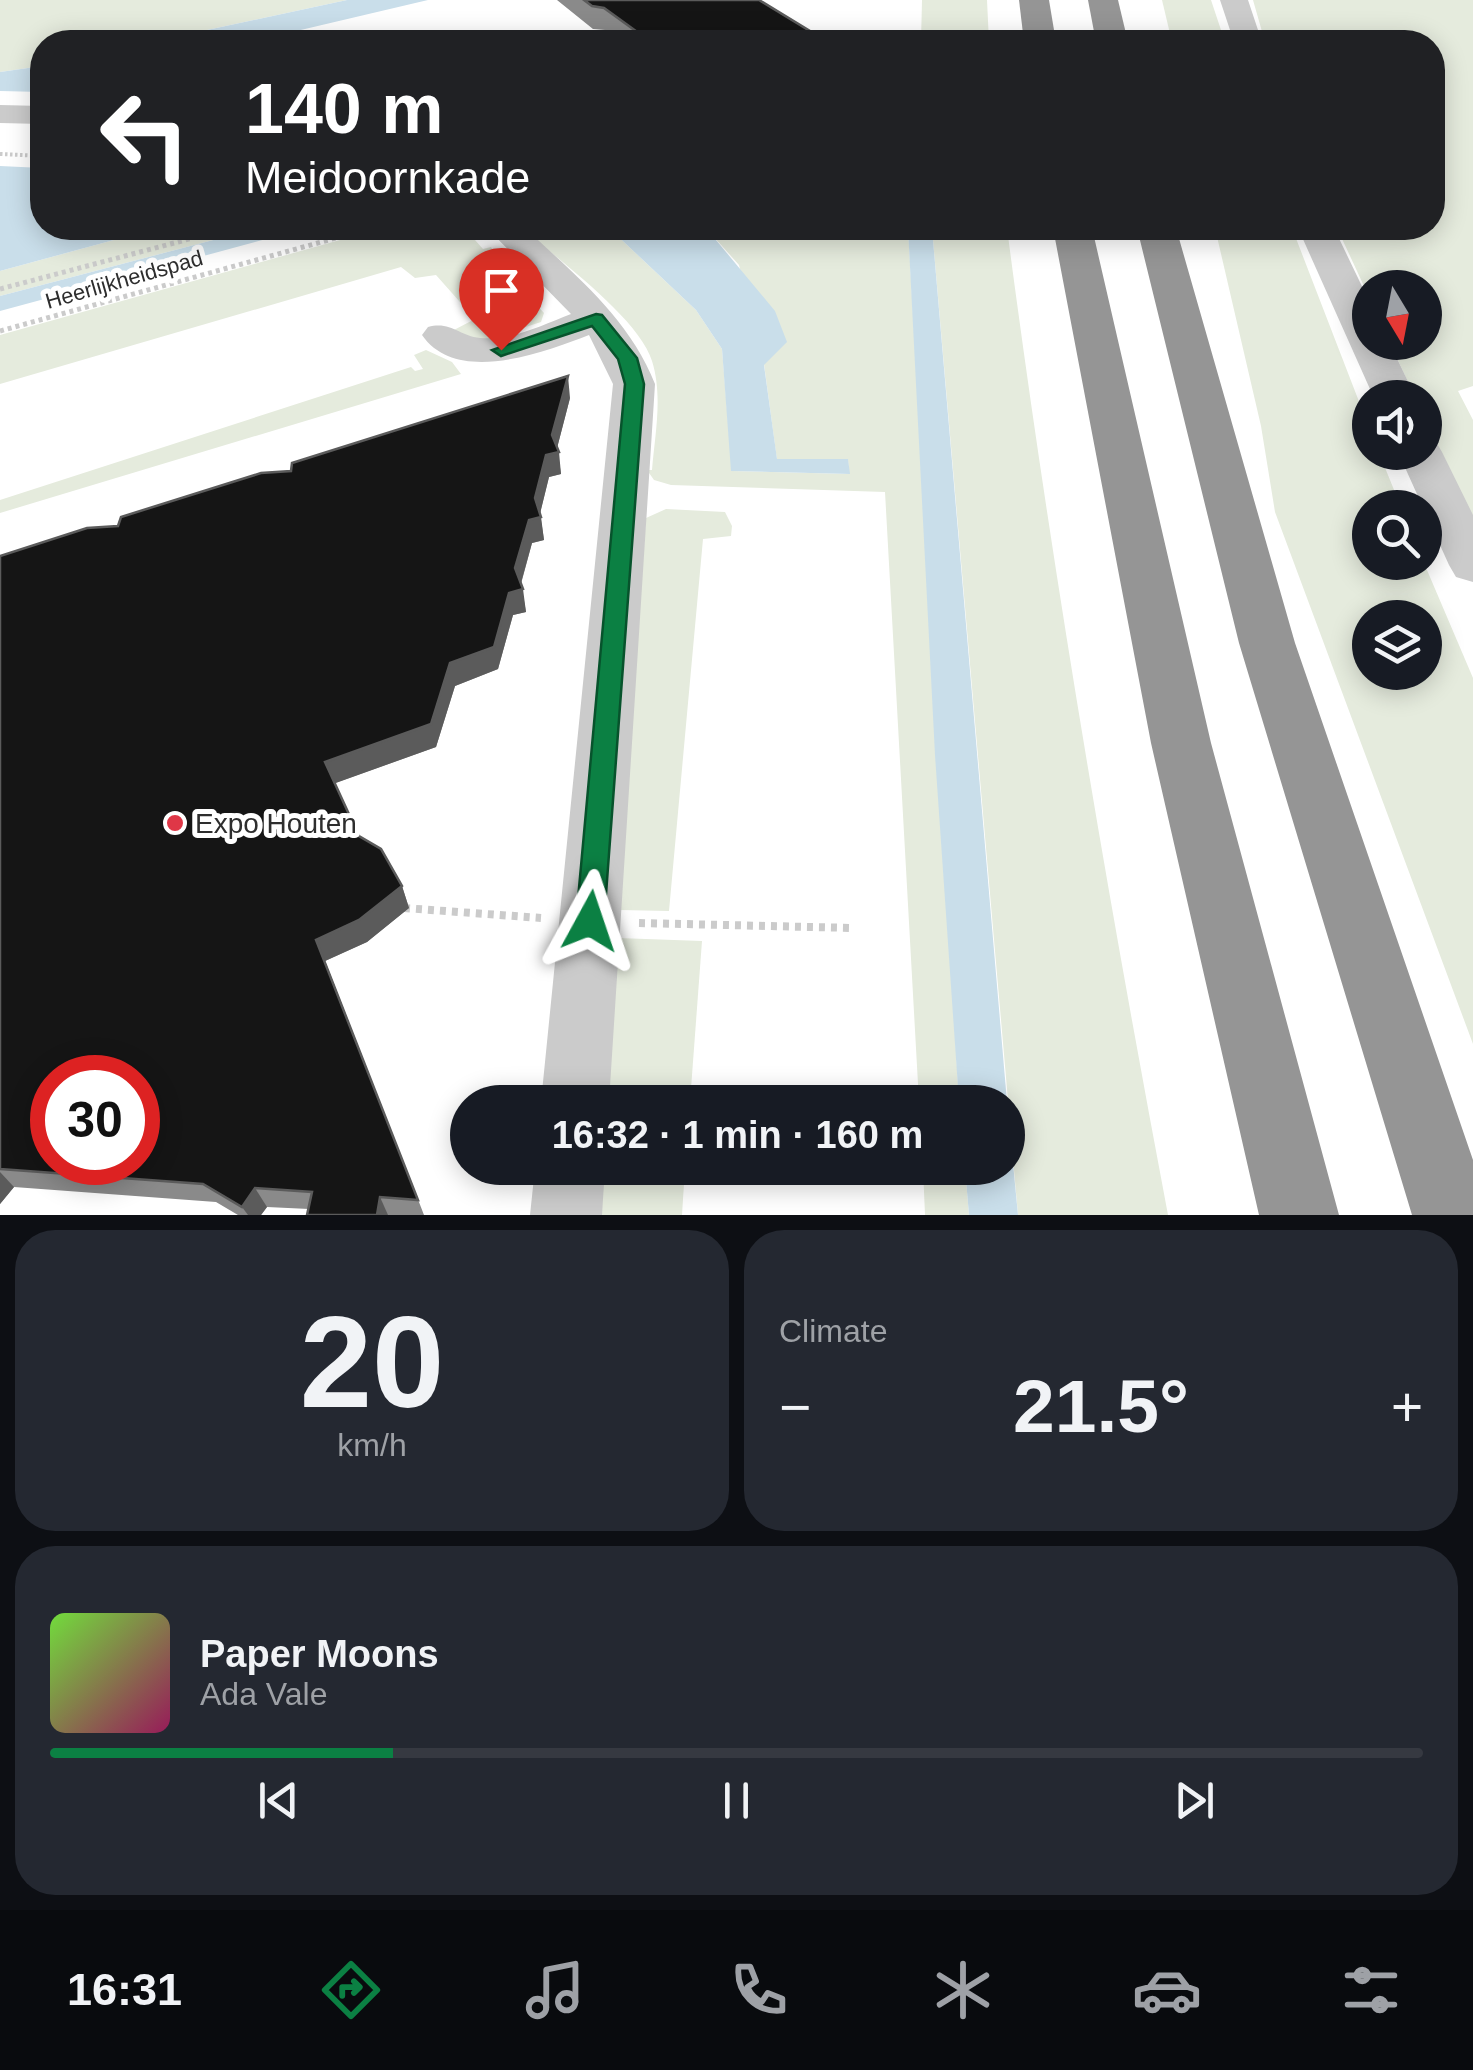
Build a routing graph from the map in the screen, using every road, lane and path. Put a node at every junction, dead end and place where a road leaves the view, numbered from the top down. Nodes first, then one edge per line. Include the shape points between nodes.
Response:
1 (1034, 0) edge
2 (1104, 0) edge
3 (1234, 0) edge
4 (1038, 30) edge
5 (1110, 30) edge
6 (1244, 30) edge
7 (0, 114) edge
8 (30, 115) edge
9 (0, 154) edge
10 (30, 155) edge
11 (185, 240) edge
12 (329, 240) edge
13 (516, 240) edge
14 (1075, 240) edge
15 (1159, 240) edge
16 (1322, 240) edge
17 (0, 289) edge
18 (596, 319) junction
19 (0, 331) edge
20 (442, 334) dead end
21 (1387, 380) edge
22 (1428, 470) edge
23 (1473, 566) edge
24 (576, 1085) edge
25 (569, 1185) edge
26 (566, 1215) edge
27 (1298, 1215) edge
28 (1452, 1215) edge

1 - 4 highway
2 - 5 highway
3 - 6 street
7 - 8 street
9 - 10 path
11 - 17 path
12 - 19 path, Heerlijkheidspad
13 - 18 street
14 - 27 highway via 1181,743
15 - 28 highway via 1267,643
16 - 21 street
18 - 20 street via 501,350 458,348
18 - 24 street via 628,358 634,384
22 - 23 street
25 - 26 street

